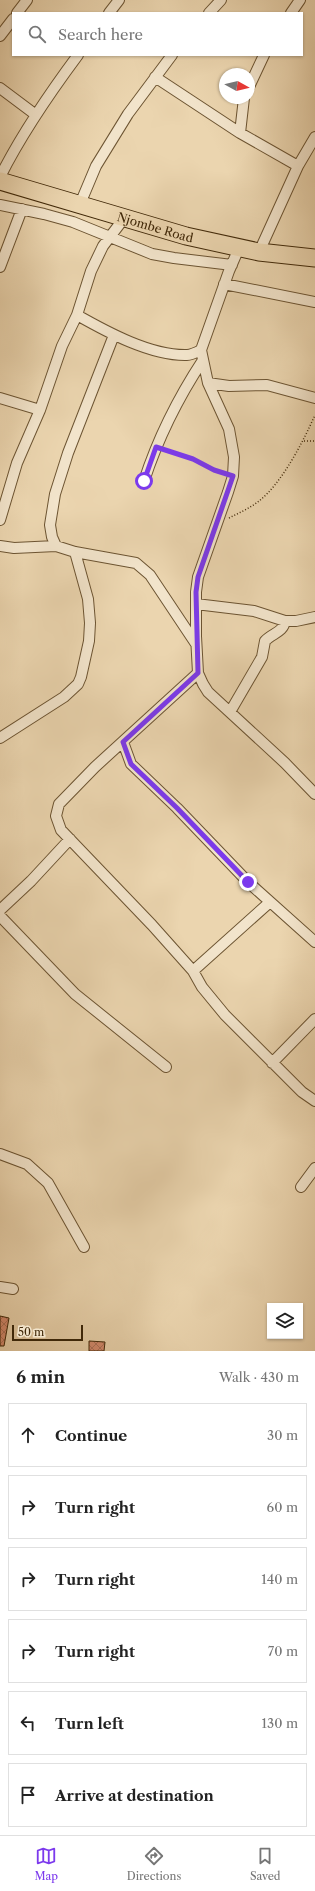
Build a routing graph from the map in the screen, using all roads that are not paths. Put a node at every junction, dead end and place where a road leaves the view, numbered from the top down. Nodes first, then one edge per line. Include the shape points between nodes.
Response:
1 (27, 0) edge
2 (119, 0) edge
3 (221, 0) edge
4 (300, 0) edge
5 (18, 12) edge
6 (110, 12) edge
7 (210, 12) edge
8 (292, 12) edge
9 (12, 20) edge
10 (0, 36) edge
11 (77, 56) edge
12 (171, 56) edge
13 (264, 56) edge
14 (255, 74) edge
15 (155, 77) junction
16 (0, 88) edge
17 (243, 104) edge
18 (36, 115) junction
19 (240, 133) junction
20 (315, 137) edge
21 (298, 166) junction
22 (0, 176) edge
23 (0, 181) edge
24 (80, 204) junction
25 (0, 205) edge
26 (22, 209) junction
27 (124, 217) junction
28 (109, 238) junction
29 (239, 248) junction
30 (260, 252) junction
31 (315, 258) edge
32 (232, 265) junction
33 (0, 267) edge
34 (224, 284) junction
35 (315, 302) edge
36 (77, 315) junction
37 (114, 335) junction
38 (202, 355) junction
39 (208, 384) junction
40 (0, 398) edge
41 (315, 398) edge
42 (40, 410) junction
43 (144, 481) dead end
44 (0, 520) edge
45 (0, 546) edge
46 (56, 546) junction
47 (75, 552) junction
48 (196, 604) junction
49 (315, 618) edge
50 (285, 621) junction
51 (196, 645) junction
52 (198, 673) junction
53 (230, 712) junction
54 (0, 738) edge
55 (123, 742) junction
56 (315, 794) edge
57 (70, 838) junction
58 (270, 902) junction
59 (0, 910) edge
60 (0, 916) edge
61 (315, 942) edge
62 (193, 971) junction
63 (315, 1019) edge
64 (272, 1063) junction
65 (166, 1068) dead end
66 (315, 1101) edge
67 (0, 1154) edge
68 (315, 1168) edge
69 (301, 1187) dead end
70 (84, 1247) dead end
71 (0, 1287) edge
72 (13, 1289) dead end

1 - 5 street
2 - 6 street
3 - 7 street
4 - 8 street
9 - 10 street
11 - 18 street
12 - 15 street
13 - 14 street
15 - 19 street
15 - 24 street via 128,114 96,166
16 - 18 street
17 - 19 street
18 - 22 street via 13,150
19 - 21 street
20 - 21 street
21 - 30 street
23 - 24 highway, Njombe Road
24 - 27 highway, Njombe Road
25 - 26 street
26 - 28 street via 73,222
26 - 33 street
27 - 28 street
27 - 29 highway, Njombe Road via 186,236
28 - 32 street via 152,254
28 - 36 street via 91,271
29 - 30 highway, Njombe Road
29 - 32 street
30 - 31 highway, Njombe Road
32 - 34 street
34 - 35 street
34 - 38 street
36 - 37 street
36 - 42 street via 62,346
37 - 38 street via 151,349 174,354
37 - 46 street via 68,453 55,494 50,525
38 - 39 street
38 - 43 street via 156,447
39 - 41 street via 267,384
39 - 48 street via 229,429 234,456 233,476 198,577
40 - 42 street
42 - 44 street via 17,463
45 - 46 street
46 - 47 street
47 - 51 street via 136,563 144,568
47 - 54 street via 88,599 90,623 81,677 78,684 64,697
48 - 50 street via 254,610
48 - 51 street
49 - 50 street
50 - 53 street via 284,627 265,641 262,657
51 - 52 street
52 - 53 street via 208,692
52 - 55 street
53 - 56 street
55 - 57 street via 59,804 56,816 61,830
55 - 58 street via 131,764
57 - 59 street via 31,881
57 - 62 street
58 - 61 street
58 - 62 street
60 - 65 street via 75,994
62 - 64 street via 202,987 225,1015
63 - 64 street
64 - 66 street
67 - 70 street via 27,1164 48,1183
68 - 69 street
71 - 72 street

